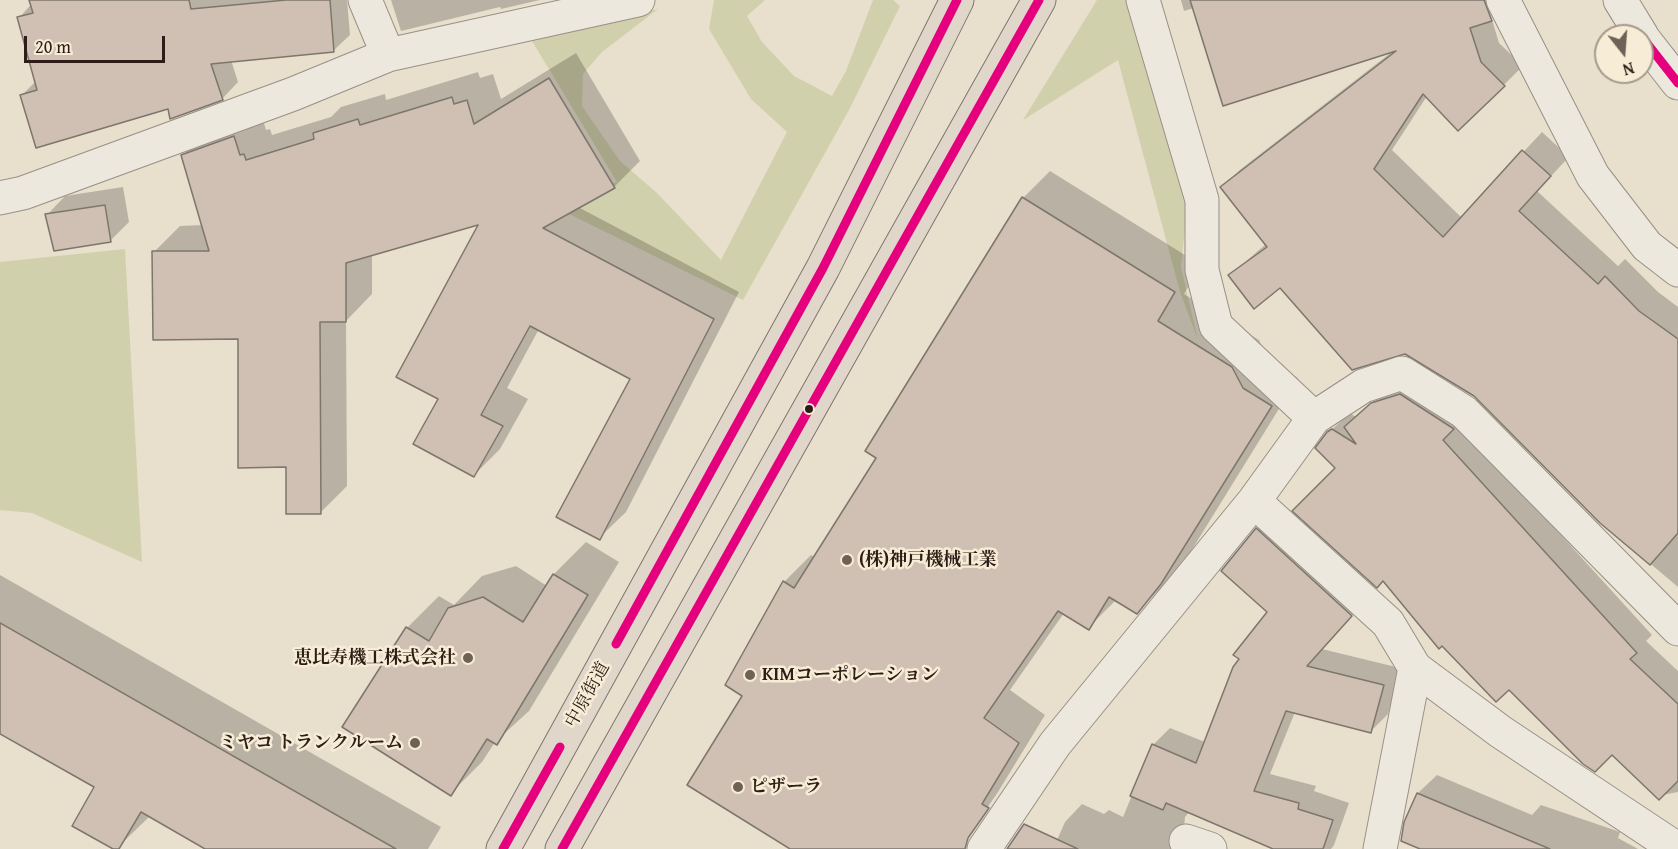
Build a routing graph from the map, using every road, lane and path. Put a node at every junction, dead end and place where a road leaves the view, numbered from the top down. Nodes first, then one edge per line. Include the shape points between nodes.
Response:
1 (365, 0) edge
2 (638, 0) edge
3 (957, 0) edge
4 (1039, 0) edge
5 (1143, 0) edge
6 (1503, 0) edge
7 (1620, 0) edge
8 (1635, 24) edge
9 (1654, 52) edge
10 (388, 55) junction
11 (1678, 83) edge
12 (0, 198) edge
13 (1678, 270) edge
14 (1314, 418) junction
15 (1254, 501) junction
16 (1678, 629) edge
17 (1415, 668) junction
18 (503, 849) edge
19 (562, 849) edge
20 (984, 849) edge
21 (1380, 849) edge
22 (1677, 849) edge

1 - 10 street
2 - 10 street
3 - 18 main road, 中原街道 via 823,268
4 - 19 main road
5 - 14 street via 1202,200 1202,270 1216,326
6 - 13 street via 1593,176 1647,246
7 - 8 street
9 - 11 street
10 - 12 street via 282,98
14 - 15 street
14 - 16 street via 1363,386 1402,373 1464,412
15 - 17 street via 1388,623
15 - 20 street via 1055,744
17 - 21 street
17 - 22 street via 1501,732

